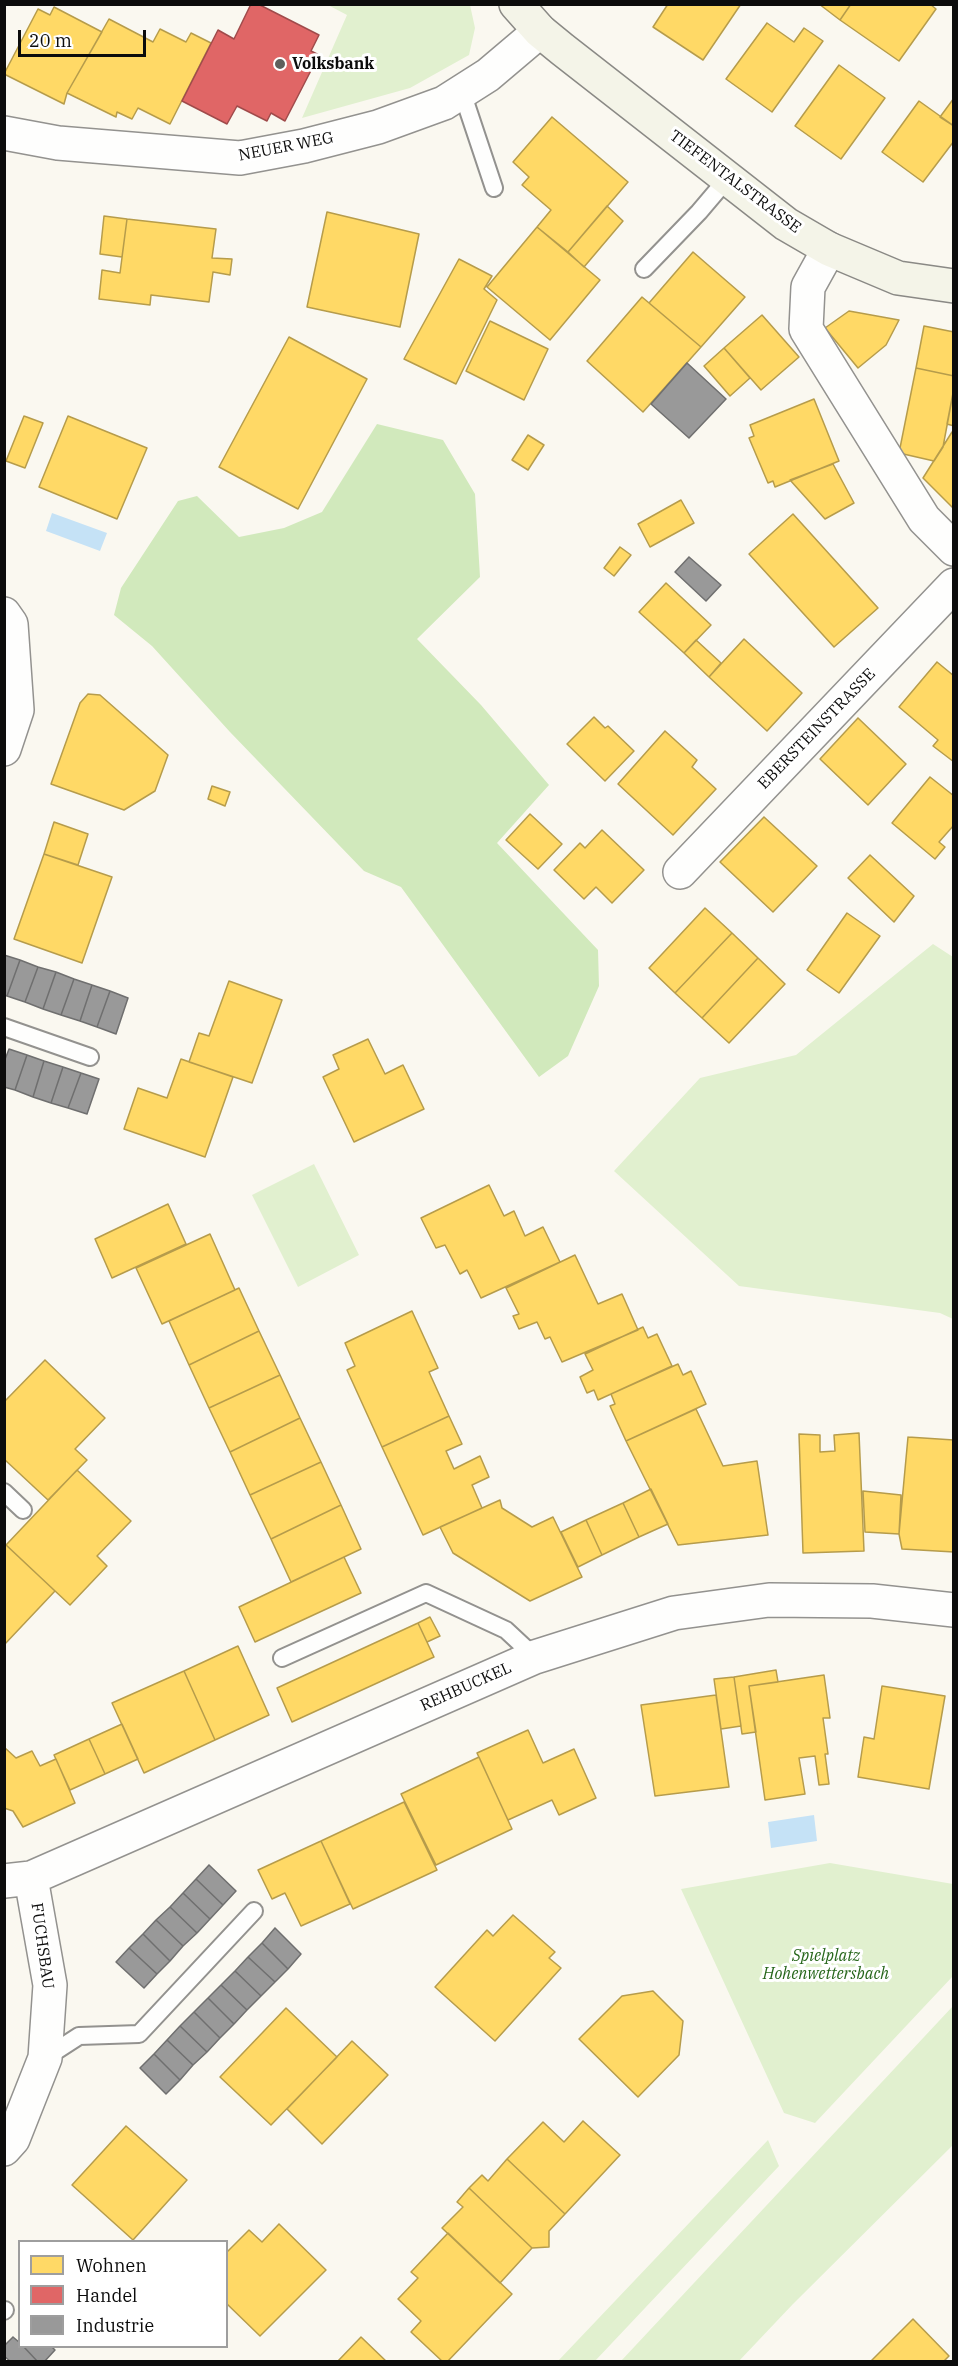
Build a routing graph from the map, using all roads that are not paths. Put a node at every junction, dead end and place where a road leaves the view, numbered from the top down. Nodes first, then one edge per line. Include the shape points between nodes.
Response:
1 (516, 4) edge
2 (540, 31) junction
3 (462, 92) junction
4 (4, 133) edge
5 (727, 179) junction
6 (494, 188) dead end
7 (829, 249) junction
8 (644, 269) dead end
9 (954, 286) edge
10 (954, 549) edge
11 (954, 585) edge
12 (4, 614) edge
13 (4, 749) edge
14 (680, 872) dead end
15 (4, 1027) edge
16 (90, 1057) dead end
17 (4, 1492) edge
18 (23, 1510) dead end
19 (954, 1610) edge
20 (535, 1657) junction
21 (282, 1658) dead end
22 (18, 1880) edge
23 (254, 1911) dead end
24 (45, 2058) junction
25 (4, 2149) edge

1 - 2 street, TIEFENTALSTRASSE
2 - 3 street, NEUER WEG
2 - 5 street, TIEFENTALSTRASSE
3 - 4 street, NEUER WEG via 444,104 378,127 240,158 58,143
3 - 6 lane
5 - 7 street, TIEFENTALSTRASSE via 786,224
5 - 8 lane
7 - 9 street, TIEFENTALSTRASSE via 898,278
7 - 10 street via 808,287 806,329 924,519
11 - 14 street, EBERSTEINSTRASSE
12 - 13 street via 11,624 18,710
15 - 16 lane
17 - 18 lane
19 - 20 street, REHBUCKEL via 872,1601 769,1600 674,1613
20 - 21 lane via 506,1630 426,1593
20 - 22 street, REHBUCKEL
22 - 24 street, FUCHSBAU via 50,1985
23 - 24 lane via 139,2034 79,2036
24 - 25 street, FUCHSBAU via 13,2139

